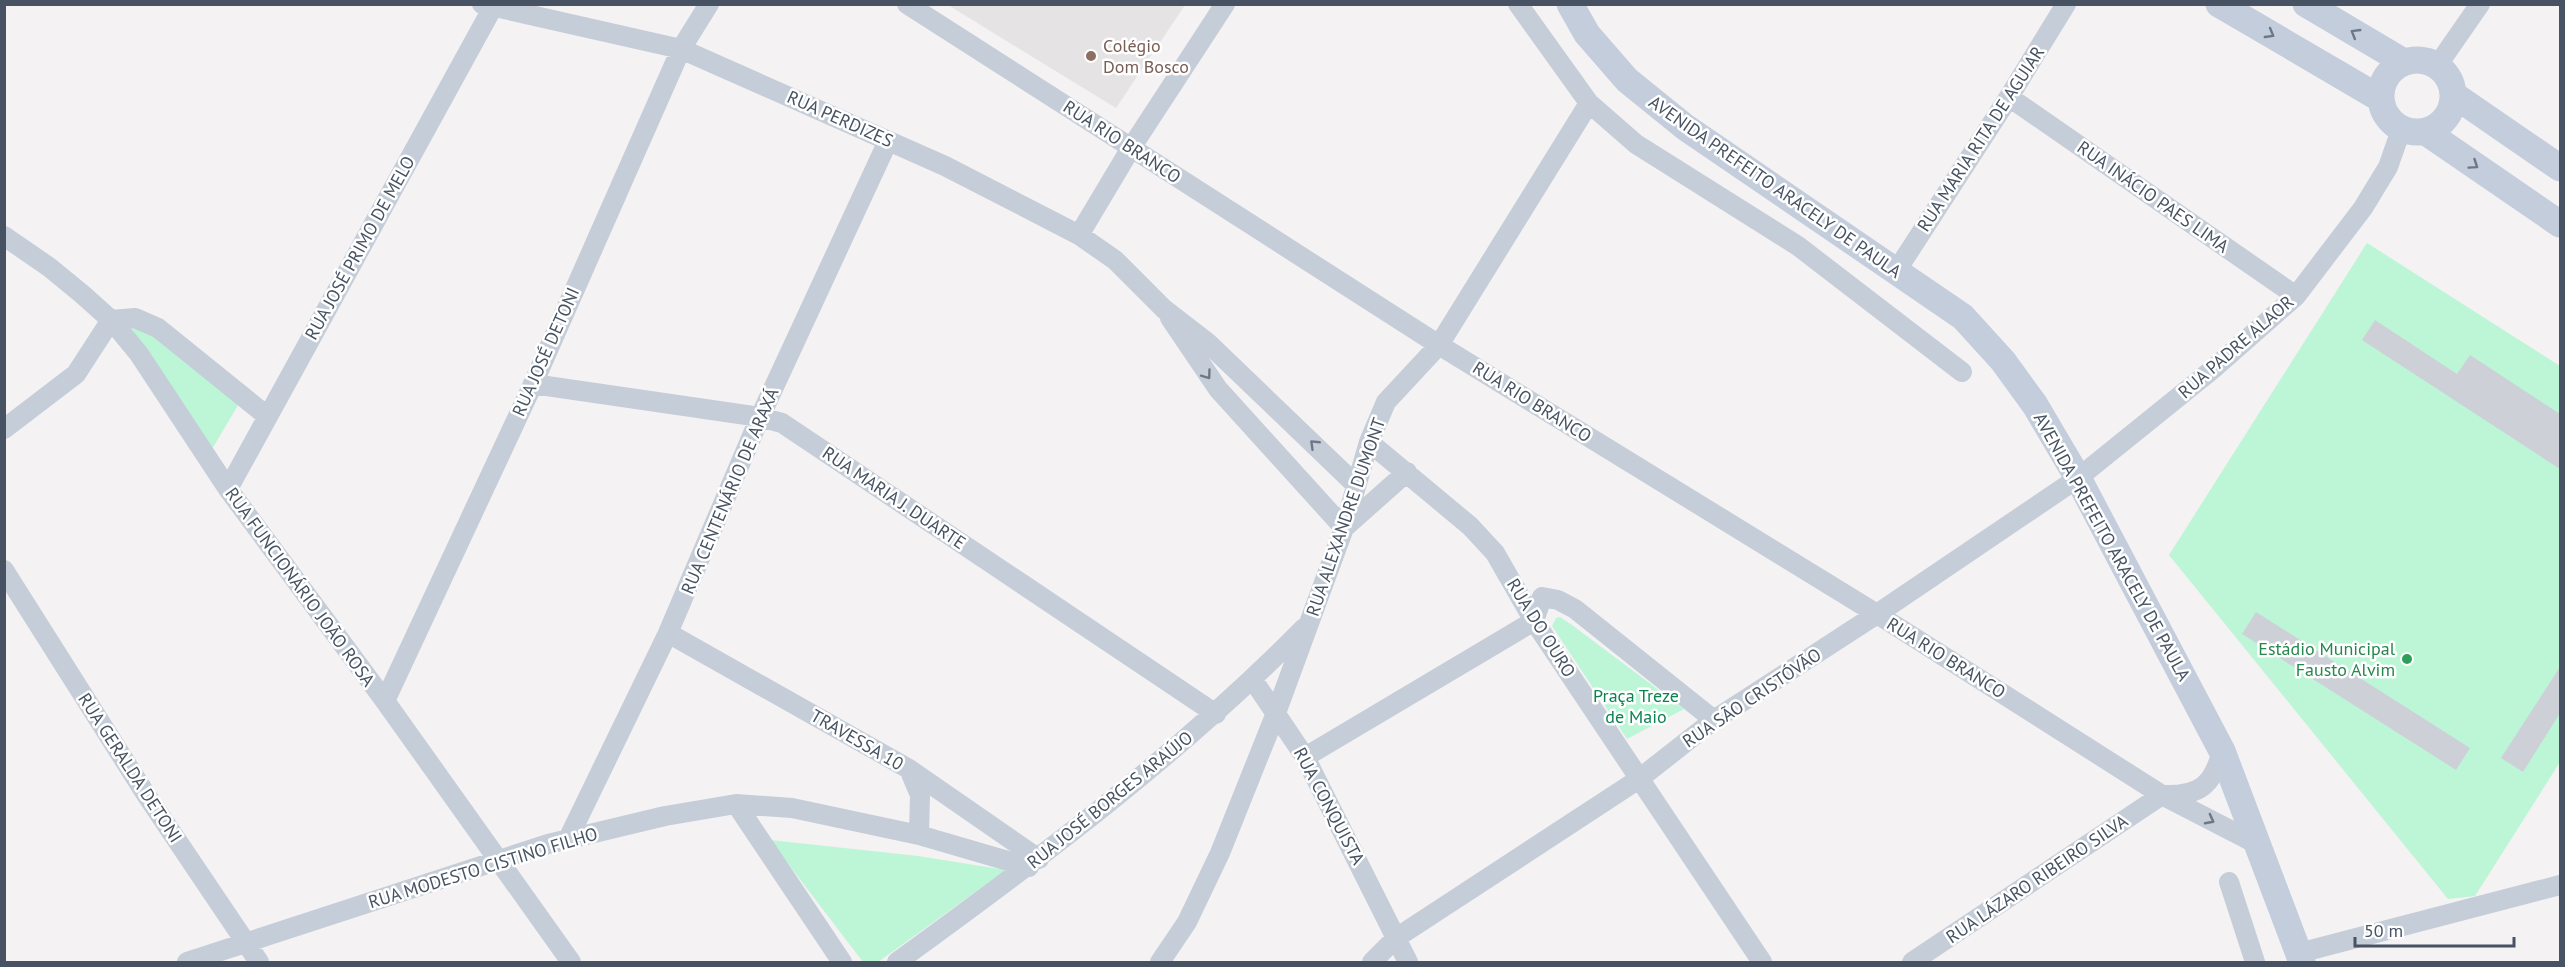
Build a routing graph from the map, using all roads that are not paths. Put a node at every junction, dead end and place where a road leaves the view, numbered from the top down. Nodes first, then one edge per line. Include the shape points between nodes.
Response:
1 (709, 4) edge
2 (907, 4) edge
3 (1225, 4) edge
4 (1518, 4) edge
5 (1570, 4) edge
6 (2066, 4) edge
7 (2219, 4) edge
8 (2306, 4) edge
9 (2480, 4) edge
10 (488, 6) edge
11 (681, 49) junction
12 (2404, 62) junction
13 (2437, 66) junction
14 (2454, 95) junction
15 (2009, 97) junction
16 (2381, 99) junction
17 (1589, 103) junction
18 (2414, 131) junction
19 (888, 141) junction
20 (1131, 148) junction
21 (2560, 168) edge
22 (2560, 224) edge
23 (1079, 235) junction
24 (4, 236) edge
25 (1895, 273) junction
26 (2296, 296) junction
27 (1164, 309) junction
28 (111, 320) junction
29 (1439, 345) junction
30 (1962, 372) dead end
31 (532, 384) junction
32 (267, 416) junction
33 (760, 417) junction
34 (4, 429) edge
35 (1369, 442) junction
36 (1407, 472) junction
37 (2078, 478) junction
38 (1356, 484) junction
39 (228, 489) junction
40 (1344, 528) junction
41 (4, 570) edge
42 (1877, 614) junction
43 (1534, 621) junction
44 (1310, 622) junction
45 (668, 633) junction
46 (1253, 680) junction
47 (385, 701) junction
48 (1216, 714) junction
49 (1276, 714) junction
50 (1714, 720) junction
51 (2222, 751) junction
52 (1305, 757) junction
53 (909, 770) junction
54 (1639, 779) junction
55 (2162, 795) junction
56 (735, 804) junction
57 (919, 835) junction
58 (568, 839) junction
59 (2259, 845) junction
60 (498, 860) junction
61 (1034, 863) junction
62 (2229, 882) dead end
63 (2560, 885) edge
64 (1396, 938) junction
65 (245, 943) junction
66 (2300, 958) edge
67 (187, 963) edge
68 (259, 963) edge
69 (571, 963) edge
70 (842, 963) edge
71 (897, 963) edge
72 (1160, 963) edge
73 (1372, 963) edge
74 (1408, 963) edge
75 (1762, 963) edge
76 (1912, 963) edge
77 (2255, 963) edge

1 - 11 street, RUA JOSÉ DETONI
2 - 20 street, RUA RIO BRANCO
3 - 20 street
4 - 17 street, AVENIDA PREFEITO ARACELY DE PAULA
5 - 25 main road, AVENIDA PREFEITO ARACELY DE PAULA via 1587,34 1627,80 1685,127
6 - 15 street, RUA MARIA RITA DE AGUIAR
7 -> 16 main road
12 -> 8 main road
9 - 13 street
10 - 11 street, RUA PERDIZES
10 - 32 street, RUA JOSÉ PRIMO DE MELO
11 - 19 street, RUA PERDIZES
11 - 31 street, RUA JOSÉ DETONI
12 - 13 main road via 2427,61
12 - 16 main road via 2386,77
13 - 14 main road via 2452,84
14 - 18 main road via 2447,118 2438,127
14 - 21 main road
15 - 25 street, RUA MARIA RITA DE AGUIAR
15 - 26 street, RUA INÁCIO PAES LIMA
16 - 18 main road via 2391,122
17 - 29 street, RUA ALEXANDRE DUMONT
17 - 30 street, AVENIDA PREFEITO ARACELY DE PAULA via 1636,144 1798,246
18 -> 22 main road
18 - 26 street, RUA PADRE ALAOR via 2363,208
19 - 23 street, RUA PERDIZES via 945,165
19 - 33 street, RUA CENTENÁRIO DE ARAXÁ
20 - 23 street
20 - 29 street, RUA RIO BRANCO
23 - 27 street, RUA PERDIZES via 1115,260
24 - 28 street, RUA FUNCIONÁRIO JOÃO ROSA via 49,267
25 - 37 main road, AVENIDA PREFEITO ARACELY DE PAULA via 1963,317 2003,361 2035,405
26 - 37 street, RUA PADRE ALAOR
38 -> 27 street via 1208,343
27 -> 40 street via 1218,389
28 - 32 street via 135,318 158,328
28 - 34 street via 76,374
28 - 39 street, RUA FUNCIONÁRIO JOÃO ROSA via 139,354
29 - 35 street, RUA ALEXANDRE DUMONT via 1386,402
29 - 42 street, RUA RIO BRANCO
31 - 33 street, RUA MARIA J. DUARTE
31 - 47 street, RUA JOSÉ DETONI
32 - 39 street, RUA JOSÉ PRIMO DE MELO
33 - 45 street, RUA CENTENÁRIO DE ARAXÁ
33 - 48 street, RUA MARIA J. DUARTE via 782,423
35 - 36 street, RUA DO OURO
35 - 38 street, RUA ALEXANDRE DUMONT
36 - 40 street
36 - 43 street, RUA DO OURO via 1470,526 1495,554
37 - 42 street, RUA SÃO CRISTÓVÃO
37 - 51 main road, AVENIDA PREFEITO ARACELY DE PAULA
38 - 40 street, RUA ALEXANDRE DUMONT
39 - 47 street, RUA FUNCIONÁRIO JOÃO ROSA
40 - 44 street, RUA ALEXANDRE DUMONT
41 - 65 street, RUA GERALDA DETONI
42 - 50 street, RUA SÃO CRISTÓVÃO
42 - 55 street, RUA RIO BRANCO
43 - 50 street via 1542,597 1575,609
43 - 52 street
43 - 54 street, RUA DO OURO
44 - 46 street, RUA JOSÉ BORGES ARAÚJO
44 - 49 street, RUA ALEXANDRE DUMONT
45 - 53 street, TRAVESSA 10
45 - 58 street, RUA CENTENÁRIO DE ARAXÁ
46 - 48 street, RUA JOSÉ BORGES ARAÚJO
46 - 49 street, RUA CONQUISTA
47 - 60 street, RUA FUNCIONÁRIO JOÃO ROSA
48 - 61 street, RUA JOSÉ BORGES ARAÚJO
49 - 52 street, RUA CONQUISTA
49 - 72 street, RUA ALEXANDRE DUMONT via 1220,853 1187,922
50 - 54 street, RUA SÃO CRISTÓVÃO
51 - 55 street via 2217,770 2206,784 2186,795
51 - 59 main road, AVENIDA PREFEITO ARACELY DE PAULA
52 - 64 street, RUA CONQUISTA
53 - 57 street via 920,795
53 - 61 street, TRAVESSA 10
54 - 64 street, RUA SÃO CRISTÓVÃO
54 - 75 street, RUA DO OURO
55 -> 59 street, RUA RIO BRANCO
55 - 76 street, RUA LÁZARO RIBEIRO SILVA
56 - 57 street, RUA MODESTO CISTINO FILHO via 792,808
56 - 58 street, RUA MODESTO CISTINO FILHO
56 - 70 street
57 - 61 street, RUA MODESTO CISTINO FILHO
58 - 60 street, RUA MODESTO CISTINO FILHO
59 - 66 main road, AVENIDA PREFEITO ARACELY DE PAULA
60 - 65 street, RUA MODESTO CISTINO FILHO
60 - 69 street, RUA FUNCIONÁRIO JOÃO ROSA
61 - 71 street, RUA JOSÉ BORGES ARAÚJO
62 - 77 street
63 - 66 street
64 - 73 street, RUA SÃO CRISTÓVÃO
64 - 74 street, RUA CONQUISTA
65 - 67 street, RUA MODESTO CISTINO FILHO
65 - 68 street, RUA GERALDA DETONI

